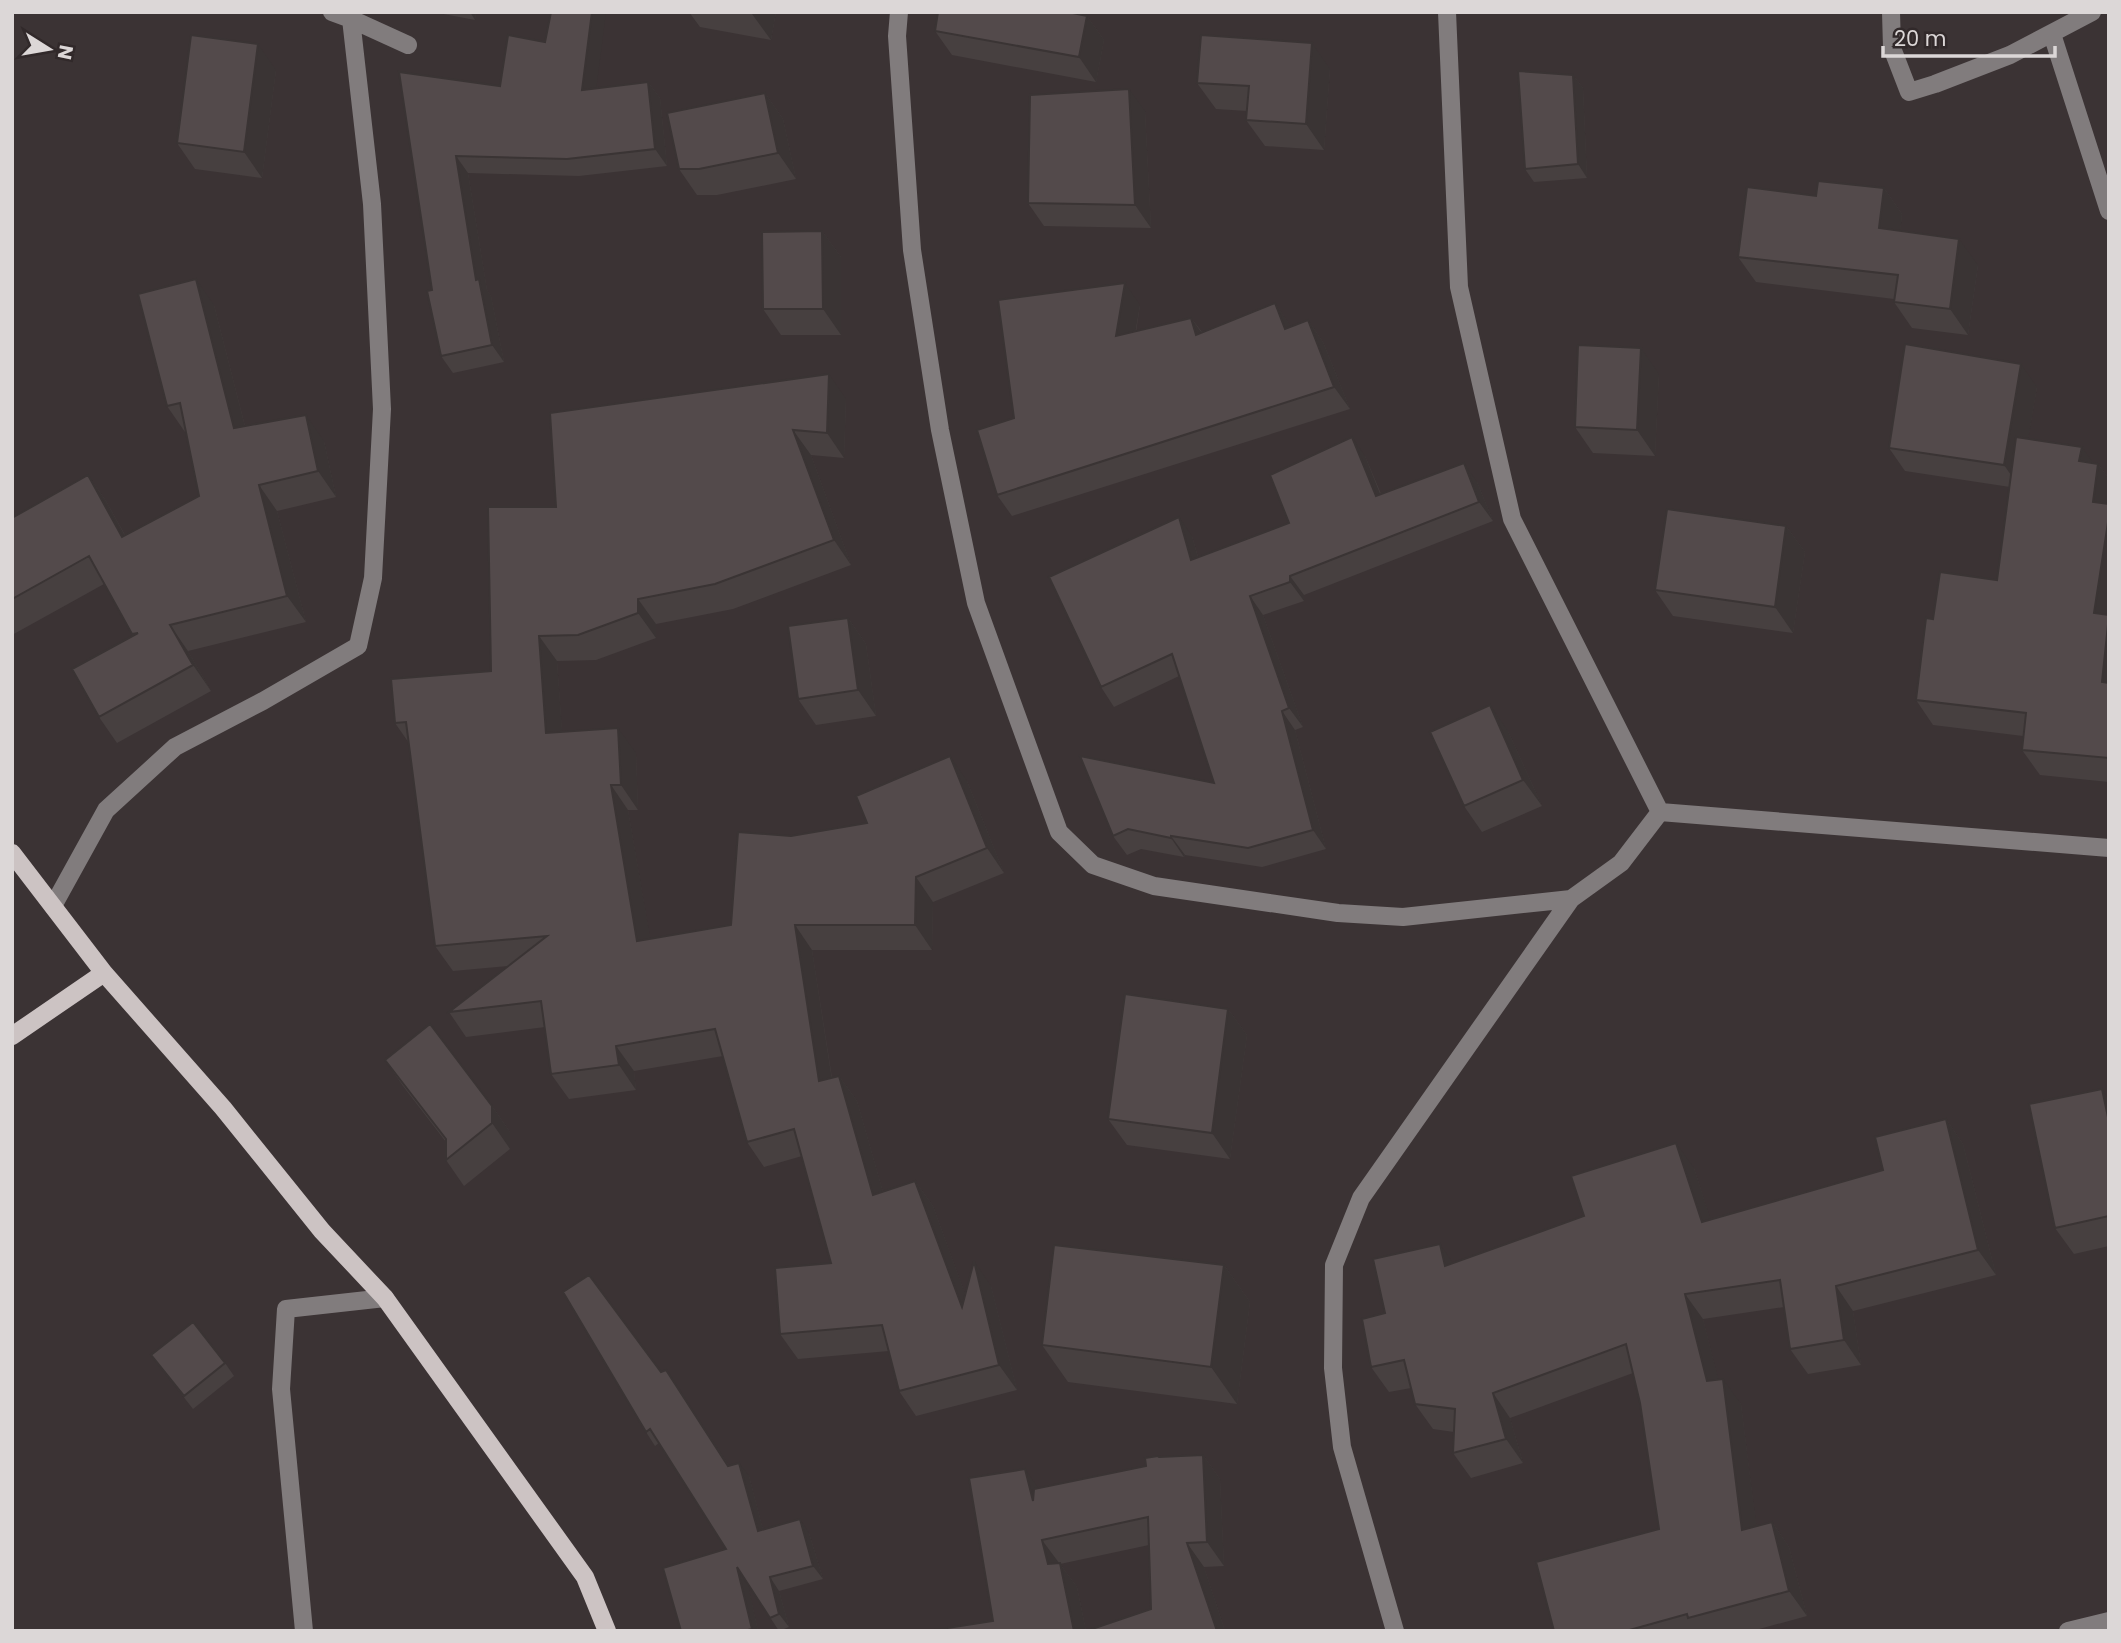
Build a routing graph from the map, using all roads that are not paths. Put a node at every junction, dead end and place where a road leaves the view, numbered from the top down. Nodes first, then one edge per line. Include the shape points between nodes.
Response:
1 (332, 12) edge
2 (899, 12) edge
3 (1447, 12) edge
4 (1891, 12) edge
5 (2092, 12) edge
6 (352, 15) edge
7 (2052, 34) junction
8 (408, 45) dead end
9 (2109, 211) edge
10 (1660, 812) junction
11 (2109, 848) edge
12 (12, 853) edge
13 (1571, 899) junction
14 (53, 906) junction
15 (104, 973) junction
16 (12, 1036) edge
17 (385, 1298) junction
18 (2109, 1621) edge
19 (304, 1631) edge
20 (607, 1631) edge
21 (1395, 1631) edge
22 (2068, 1631) edge

1 - 6 street
2 - 13 street via 912,250 940,430 976,603 1059,832 1093,864 1154,886 1338,913 1403,917
3 - 10 street via 1459,287 1512,519
4 - 7 street via 1892,48 1909,92 2011,55
5 - 7 street
6 - 8 street
6 - 14 street via 372,205 382,409 373,578 358,646 175,747 106,810
7 - 9 street
10 - 11 street
10 - 13 street via 1621,863
12 - 14 main road
13 - 21 street via 1361,1198 1334,1265 1333,1368 1342,1447
14 - 15 main road
15 - 16 main road
15 - 17 main road
17 - 19 street via 286,1309 281,1389
17 - 20 main road via 585,1577
18 - 22 street

